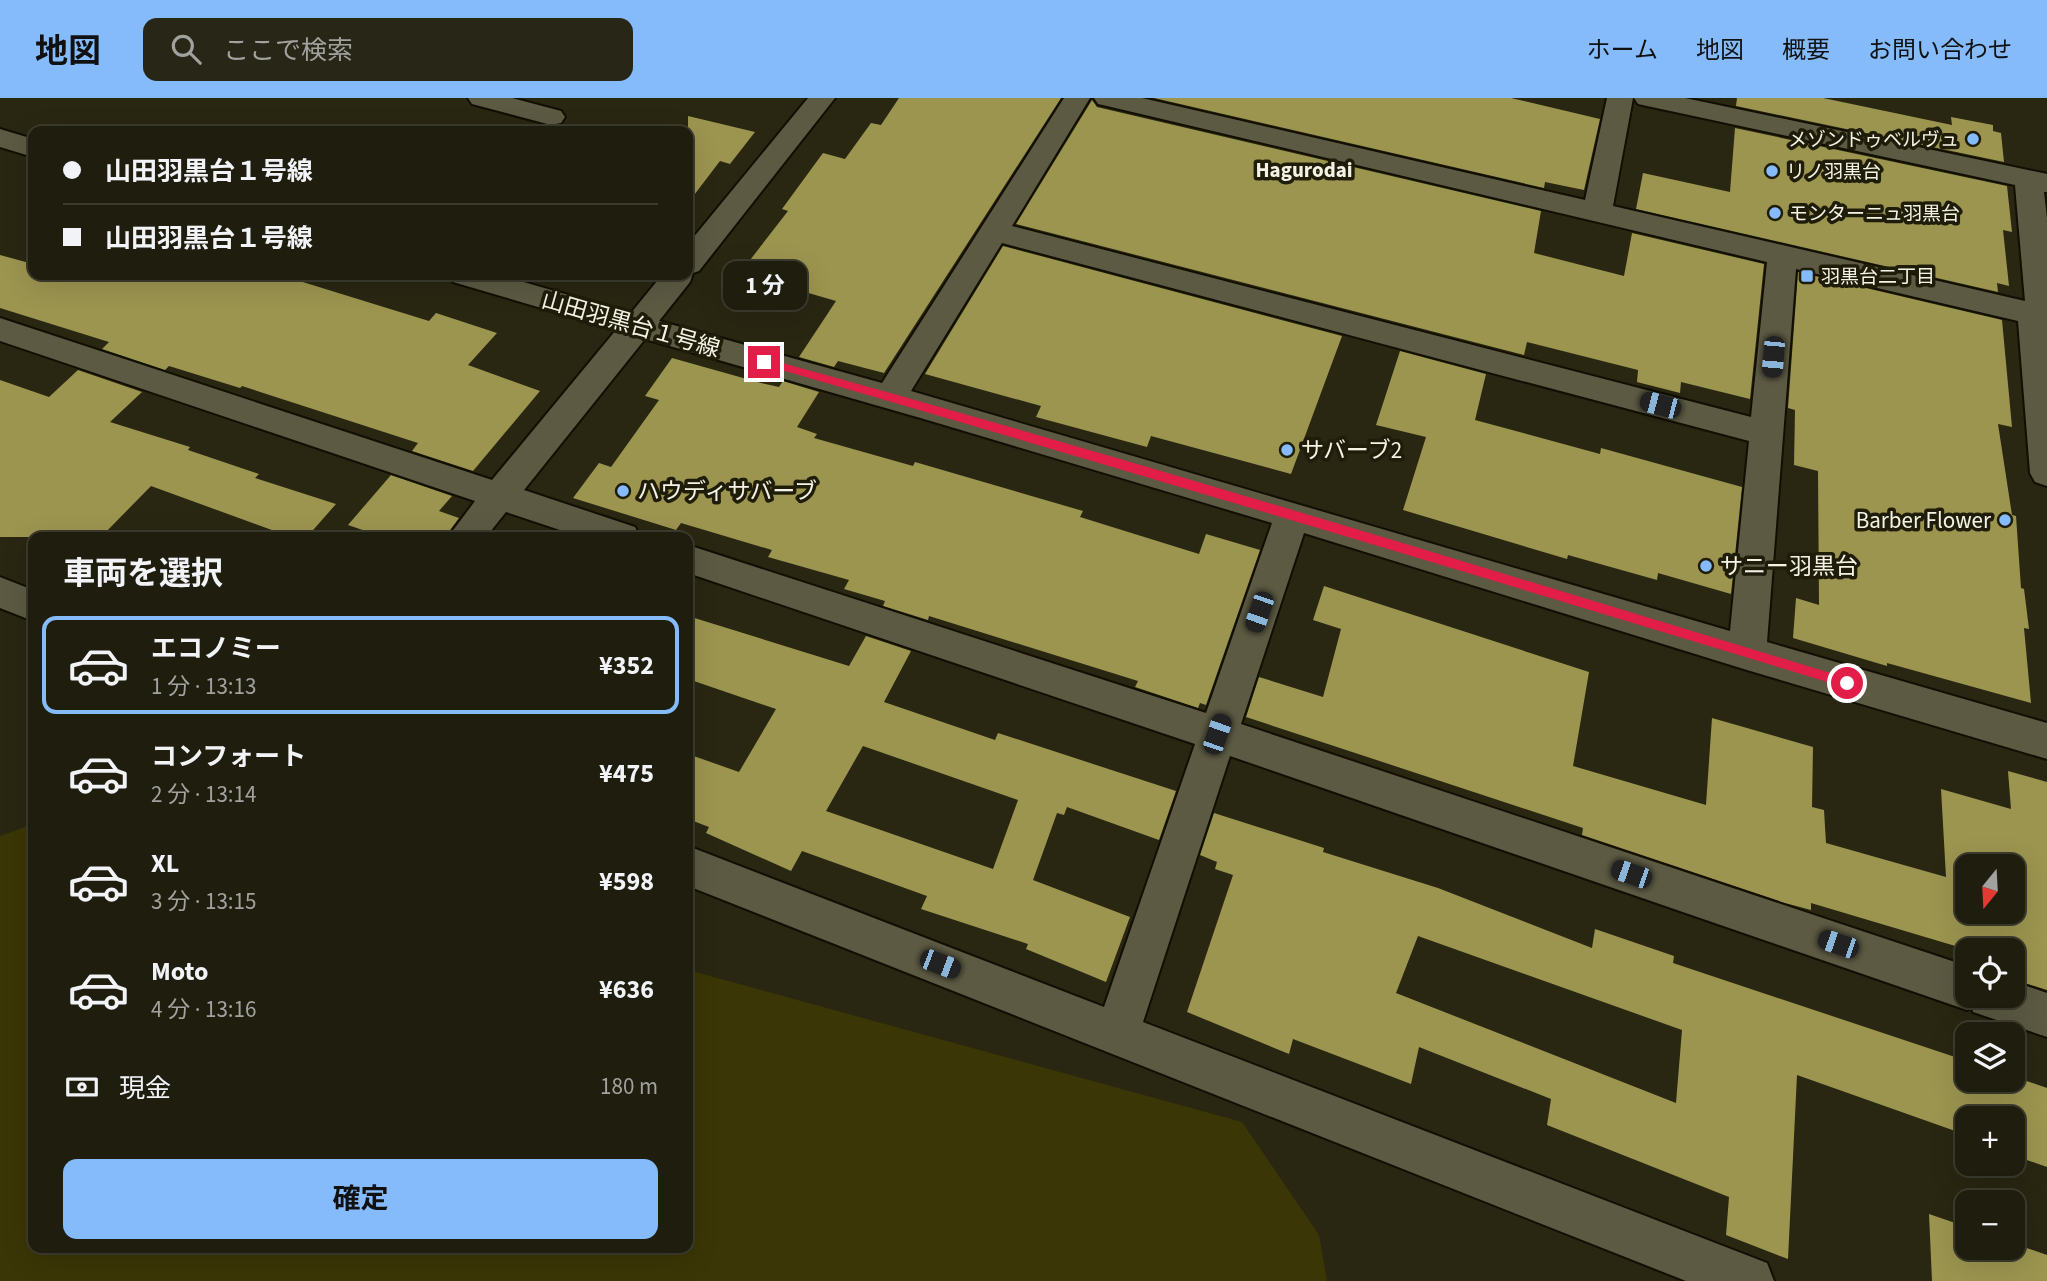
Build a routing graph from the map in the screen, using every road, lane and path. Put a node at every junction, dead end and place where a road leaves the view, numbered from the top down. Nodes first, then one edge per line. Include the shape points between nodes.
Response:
1 (481, 98) edge
2 (822, 98) edge
3 (1077, 98) edge
4 (1107, 98) edge
5 (1231, 98) edge
6 (1620, 98) edge
7 (1647, 98) edge
8 (552, 115) edge
9 (1218, 123) junction
10 (0, 138) edge
11 (28, 146) edge
12 (2038, 181) edge
13 (1597, 214) junction
14 (994, 232) junction
15 (1782, 256) junction
16 (693, 258) edge
17 (481, 280) edge
18 (675, 280) edge
19 (2040, 316) edge
20 (637, 327) junction
21 (0, 329) edge
22 (891, 396) junction
23 (1766, 433) junction
24 (2047, 473) edge
25 (498, 496) junction
26 (1292, 515) junction
27 (470, 532) edge
28 (607, 532) edge
29 (693, 561) edge
30 (0, 592) edge
31 (28, 604) edge
32 (1747, 654) junction
33 (1217, 734) junction
34 (2047, 740) edge
35 (693, 868) edge
36 (1955, 984) edge
37 (2024, 1008) edge
38 (2047, 1016) edge
39 (1117, 1033) junction
40 (1749, 1281) edge

1 - 8 street
2 - 16 street
3 - 14 street
4 - 9 street
5 - 9 street
6 - 13 street
7 - 12 street
9 - 13 street
10 - 11 street
12 - 19 street
13 - 15 street
14 - 22 street
14 - 23 street
15 - 19 street
15 - 23 street
17 - 20 street, 山田羽黒台１号線
18 - 20 street
19 - 24 street
20 - 22 street, 山田羽黒台１号線
20 - 25 street
21 - 25 street
22 - 26 street, 山田羽黒台１号線
23 - 32 street
25 - 27 street
25 - 28 street
26 - 32 street, 山田羽黒台１号線
26 - 33 street
29 - 33 street
30 - 31 street
32 - 34 street, 山田羽黒台１号線
33 - 36 street
33 - 39 street
35 - 39 street
37 - 38 street
39 - 40 street

